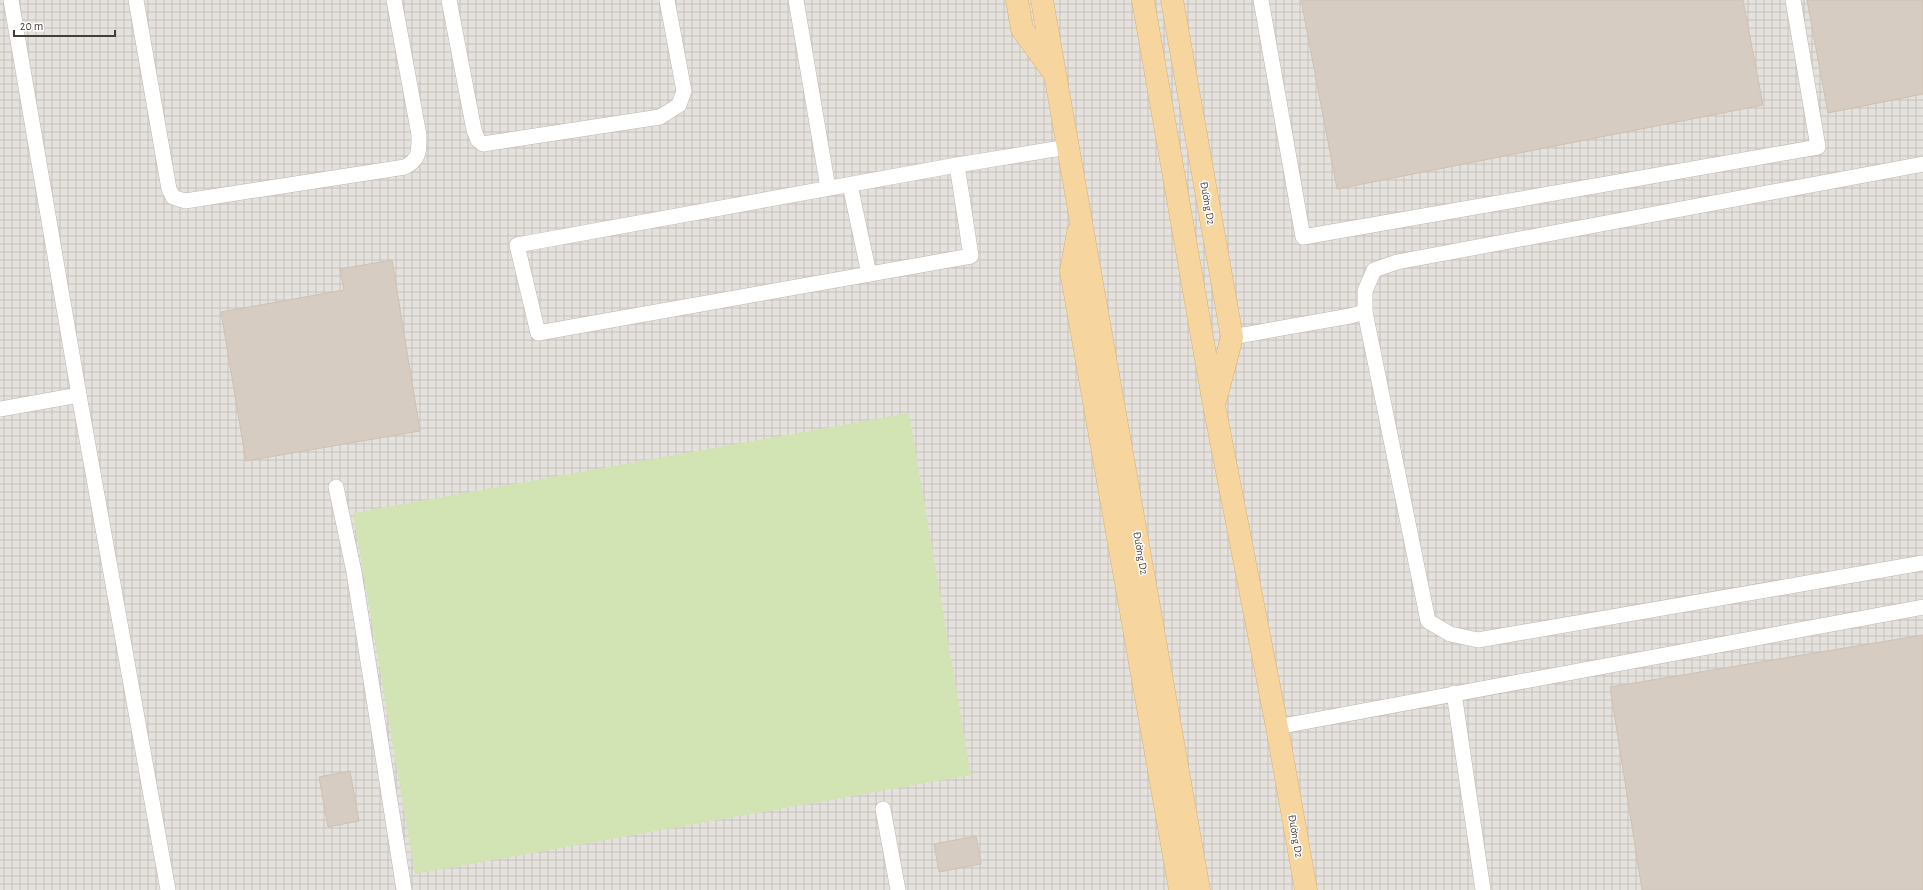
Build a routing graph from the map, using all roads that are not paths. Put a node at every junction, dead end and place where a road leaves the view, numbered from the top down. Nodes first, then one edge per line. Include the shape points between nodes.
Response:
1 (11, 0) edge
2 (136, 0) edge
3 (394, 0) edge
4 (449, 0) edge
5 (667, 0) edge
6 (796, 0) edge
7 (1017, 0) edge
8 (1042, 0) edge
9 (1143, 0) edge
10 (1172, 0) edge
11 (1261, 0) edge
12 (1793, 0) edge
13 (1055, 75) junction
14 (1068, 146) junction
15 (1923, 164) edge
16 (957, 165) junction
17 (850, 184) junction
18 (828, 188) junction
19 (1081, 217) junction
20 (868, 274) junction
21 (1365, 312) junction
22 (1232, 337) junction
23 (79, 395) junction
24 (1214, 405) junction
25 (0, 409) edge
26 (336, 487) dead end
27 (1923, 562) edge
28 (1923, 607) edge
29 (1454, 693) junction
30 (1277, 727) junction
31 (883, 809) dead end
32 (894, 889) edge
33 (168, 890) edge
34 (404, 890) edge
35 (1180, 890) edge
36 (1200, 890) edge
37 (1306, 890) edge
38 (1483, 890) edge

1 - 23 lane
2 - 3 lane via 169,189 173,197 185,201 405,167 414,162 419,152 419,135
4 - 5 lane via 474,130 478,140 483,144 660,117 679,105 684,91
6 - 18 lane
7 - 13 main road, Đường D2 via 1022,29
8 - 13 main road, Đường D2
9 - 24 main road, Đường D2
10 - 22 main road, Đường D2
11 - 12 lane via 1303,237 1818,147
13 - 14 main road, Đường D2
14 - 16 lane
14 - 19 main road, Đường D2
15 - 21 lane via 1397,262 1374,270 1364,291
16 - 17 lane
16 - 20 lane via 971,256
17 - 18 lane
17 - 20 lane
18 - 20 lane via 517,245 538,333
19 - 35 main road, Đường D2 via 1071,271
19 - 36 main road, Đường D2
21 - 22 lane
21 - 27 lane via 1428,621 1450,634 1478,640
22 - 24 main road, Đường D2
23 - 25 lane
23 - 33 lane
24 - 30 main road, Đường D2
26 - 34 lane via 354,572
28 - 29 lane
29 - 30 lane
29 - 38 lane
30 - 37 main road, Đường D2
31 - 32 lane

